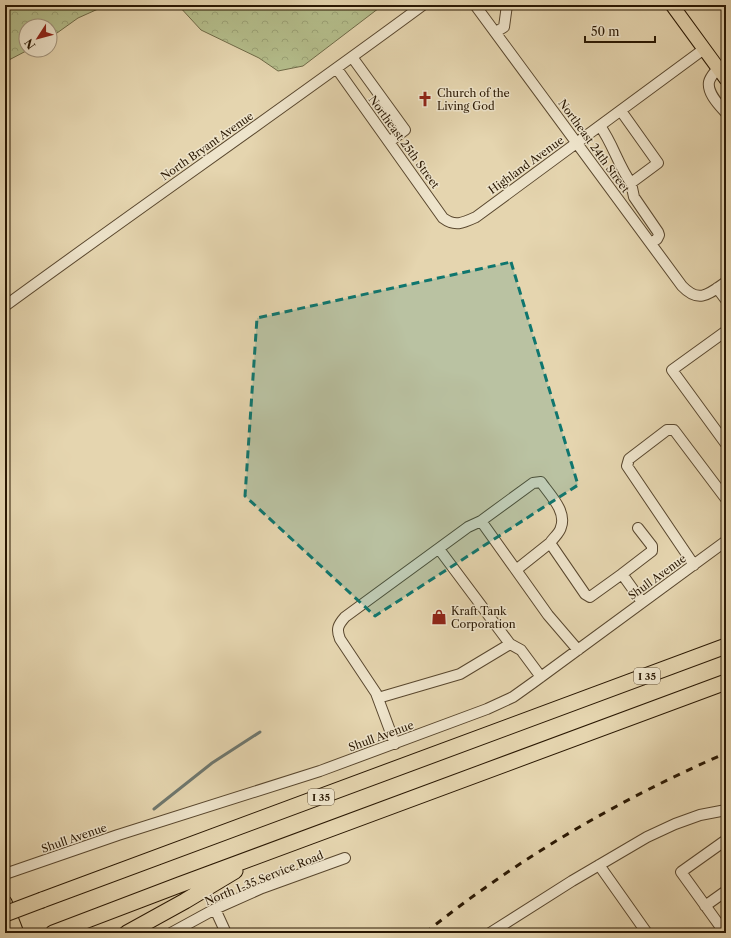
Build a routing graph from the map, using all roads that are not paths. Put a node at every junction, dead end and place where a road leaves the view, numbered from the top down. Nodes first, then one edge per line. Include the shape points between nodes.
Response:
1 (423, 5) edge
2 (475, 5) edge
3 (507, 5) edge
4 (672, 5) edge
5 (496, 32) junction
6 (704, 48) junction
7 (352, 57) junction
8 (336, 69) junction
9 (722, 73) edge
10 (621, 111) junction
11 (726, 113) edge
12 (600, 126) junction
13 (389, 142) junction
14 (578, 142) junction
15 (631, 183) junction
16 (456, 224) joint
17 (651, 243) junction
18 (722, 285) edge
19 (726, 300) edge
20 (5, 306) edge
21 (726, 331) edge
22 (726, 444) edge
23 (726, 499) edge
24 (481, 521) junction
25 (638, 528) dead end
26 (726, 541) edge
27 (550, 543) junction
28 (439, 549) junction
29 (694, 565) junction
30 (516, 570) junction
31 (622, 574) junction
32 (642, 602) junction
33 (726, 637) edge
34 (510, 644) junction
35 (726, 646) edge
36 (578, 650) junction
37 (694, 658) junction
38 (541, 677) junction
39 (726, 682) edge
40 (378, 698) junction
41 (395, 744) junction
42 (726, 810) edge
43 (726, 840) edge
44 (263, 854) junction
45 (345, 858) dead end
46 (599, 865) junction
47 (5, 874) edge
48 (726, 891) edge
49 (5, 902) edge
50 (705, 906) junction
51 (215, 909) junction
52 (5, 914) edge
53 (17, 933) edge
54 (54, 933) edge
55 (127, 933) edge
56 (172, 933) edge
57 (226, 933) edge
58 (490, 933) edge
59 (647, 933) edge
60 (725, 933) edge

1 - 7 street, North Bryant Avenue
2 - 5 street, Northeast 24th Street
3 - 5 street via 504,27
4 - 6 main road
5 - 14 street, Northeast 24th Street
6 - 9 main road
6 - 10 street, Highland Avenue
7 - 8 street, North Bryant Avenue
7 - 13 street via 405,130
8 - 13 street, Northeast 25th Street
8 - 20 street, North Bryant Avenue
9 - 11 street via 711,77 709,83 712,95
10 - 12 street, Highland Avenue
10 - 15 street via 658,163
12 - 14 street, Highland Avenue
12 - 15 street via 608,136
13 - 16 street, Northeast 25th Street via 443,218
14 - 16 street, Highland Avenue via 476,217
14 - 17 street, Northeast 24th Street
15 - 17 street via 634,197 659,235
17 - 18 street, Northeast 24th Street via 690,294 706,294
18 - 19 street
21 - 22 street via 672,370
23 - 29 street via 674,430 667,430 629,459 627,466
24 - 27 street via 533,482 541,482 562,515 561,528
24 - 28 street via 468,527
24 - 30 street
25 - 31 street via 652,546 652,551
26 - 29 street, Shull Avenue
27 - 30 street
27 - 31 street via 585,594 590,597
28 - 34 street
28 - 40 street via 339,624 337,632 340,639
29 - 32 street, Shull Avenue
30 - 36 street via 548,615
31 - 32 street
32 - 36 street, Shull Avenue
33 - 37 highway
34 - 38 street via 521,650
34 - 40 street via 460,674
35 - 37 highway, I 35
36 - 38 street, Shull Avenue
37 - 52 highway, I 35, bridge
38 - 41 street, Shull Avenue via 512,697 487,709
39 - 44 highway
40 - 41 street
41 - 47 street, Shull Avenue
42 - 46 street via 700,815 675,824
43 - 50 street via 681,872
44 - 54 highway
44 - 55 highway via 185,902
45 - 51 street, North I-35 Service Road via 262,888
46 - 58 street
46 - 59 street
48 - 50 street
49 - 53 main road
50 - 60 street
51 - 56 street, North I-35 Service Road
51 - 57 street

